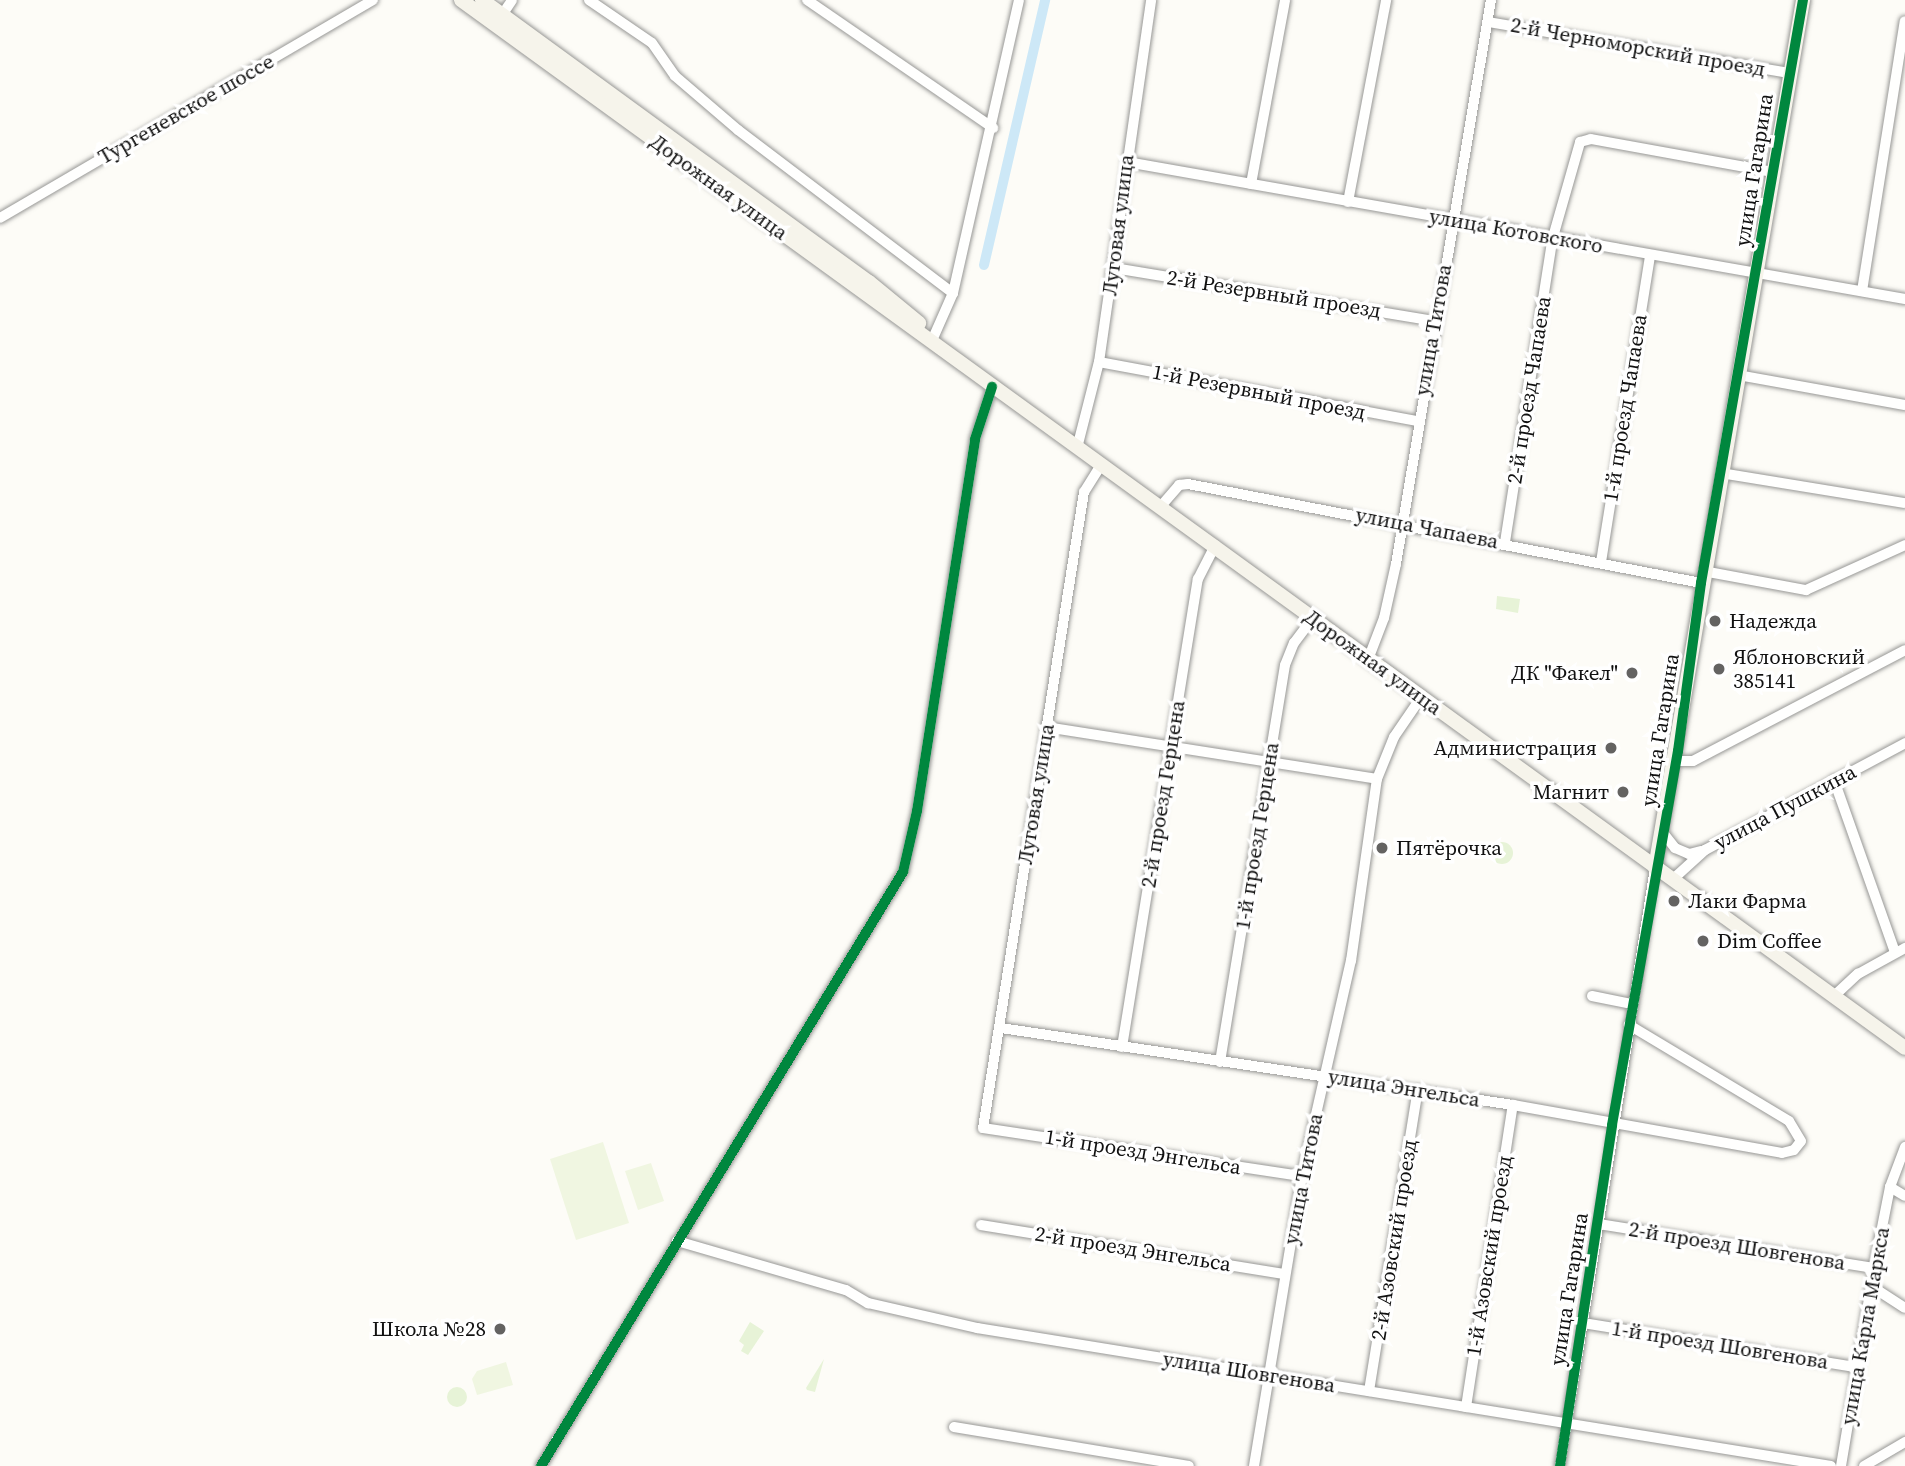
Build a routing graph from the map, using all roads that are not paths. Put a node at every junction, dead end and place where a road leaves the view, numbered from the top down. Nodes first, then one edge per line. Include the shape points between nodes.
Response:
1 (373, 0) edge
2 (461, 0) edge
3 (482, 0) edge
4 (512, 0) edge
5 (589, 0) edge
6 (807, 0) edge
7 (1019, 0) edge
8 (1151, 0) edge
9 (1285, 0) edge
10 (1387, 0) edge
11 (1491, 0) edge
12 (1803, 0) edge
13 (502, 15) junction
14 (1905, 21) edge
15 (1488, 22) junction
16 (1789, 73) junction
17 (993, 128) junction
18 (1127, 162) junction
19 (1772, 172) junction
20 (1251, 184) junction
21 (1349, 202) junction
22 (0, 218) edge
23 (1452, 218) junction
24 (1553, 237) junction
25 (1650, 255) junction
26 (1114, 268) junction
27 (1756, 273) junction
28 (1861, 291) junction
29 (953, 293) junction
30 (1905, 299) edge
31 (1434, 321) junction
32 (934, 336) junction
33 (1099, 362) junction
34 (1738, 375) junction
35 (977, 376) junction
36 (992, 387) junction
37 (1905, 405) edge
38 (1418, 421) junction
39 (1077, 448) junction
40 (1101, 466) junction
41 (1721, 473) junction
42 (1905, 503) edge
43 (1161, 506) junction
44 (1402, 523) junction
45 (1505, 542) junction
46 (1215, 545) junction
47 (1905, 545) edge
48 (1601, 562) junction
49 (1702, 577) junction
50 (1313, 618) junction
51 (1905, 650) edge
52 (1368, 657) junction
53 (1422, 696) junction
54 (1046, 727) junction
55 (1905, 743) edge
56 (1171, 747) junction
57 (1676, 761) junction
58 (1269, 763) junction
59 (1377, 779) junction
60 (1834, 780) junction
61 (1664, 834) junction
62 (1704, 850) junction
63 (1655, 868) junction
64 (1672, 880) junction
65 (1900, 950) edge
66 (1592, 996) dead end
67 (1834, 996) junction
68 (1632, 1004) junction
69 (1629, 1025) junction
70 (1001, 1028) junction
71 (1122, 1047) junction
72 (1905, 1048) edge
73 (1220, 1062) junction
74 (1324, 1075) junction
75 (1418, 1090) junction
76 (1513, 1105) junction
77 (1612, 1125) junction
78 (983, 1128) joint
79 (1905, 1147) edge
80 (1303, 1176) junction
81 (1891, 1187) junction
82 (1905, 1196) edge
83 (1599, 1224) junction
84 (981, 1225) dead end
85 (677, 1241) junction
86 (1874, 1268) junction
87 (1285, 1274) junction
88 (1871, 1286) junction
89 (1905, 1308) edge
90 (1583, 1324) junction
91 (1856, 1367) junction
92 (1268, 1375) junction
93 (1369, 1391) junction
94 (1466, 1407) junction
95 (1567, 1423) junction
96 (954, 1427) dead end
97 (1905, 1442) edge
98 (541, 1466) edge
99 (1189, 1466) edge
100 (1254, 1466) edge
101 (1560, 1466) edge
102 (1831, 1466) edge
103 (1841, 1466) edge
104 (1864, 1466) edge

1 - 22 street, Тургеневское шоссе
2 - 35 main road, Дорожная улица
3 - 13 main road, Дорожная улица
4 - 13 street
5 - 29 street via 652,43 675,76 738,130
6 - 17 street
7 - 17 street
8 - 18 street, Луговая улица
9 - 20 street
10 - 21 street
11 - 15 street, улица Титова
12 - 16 main road, улица Гагарина
13 - 32 main road, Дорожная улица via 869,282
14 - 28 street
15 - 16 street, 2-й Черноморский проезд
15 - 23 street, улица Титова
16 - 19 main road, улица Гагарина
17 - 29 street
18 - 20 street, улица Котовского
18 - 26 street, Луговая улица
19 - 24 street, 2-й проезд Чапаева via 1584,139 1577,147
19 - 27 main road, улица Гагарина
20 - 21 street, улица Котовского
21 - 23 street, улица Котовского
23 - 24 street, улица Котовского
23 - 31 street, улица Титова
24 - 25 street, улица Котовского
24 - 45 street, 2-й проезд Чапаева
25 - 27 street, улица Котовского
25 - 48 street, 1-й проезд Чапаева
26 - 31 street, 2-й Резервный проезд
26 - 33 street, Луговая улица
27 - 28 street, улица Котовского
27 - 34 main road, улица Гагарина
28 - 30 street, улица Котовского
29 - 32 street
31 - 38 street, улица Титова
32 - 35 main road, Дорожная улица
33 - 38 street, 1-й Резервный проезд
33 - 39 street, Луговая улица
34 - 37 street
34 - 41 main road, улица Гагарина
35 - 36 main road, Дорожная улица
36 - 39 main road, Дорожная улица
36 - 85 street via 975,439 916,820 903,873
38 - 44 street, улица Титова
39 - 40 main road, Дорожная улица
40 - 43 main road, Дорожная улица
40 - 54 street, Луговая улица via 1084,492
41 - 42 street
41 - 49 main road, улица Гагарина
43 - 44 street, улица Чапаева via 1179,485 1188,484
43 - 46 main road, Дорожная улица
44 - 45 street, улица Чапаева
44 - 52 street, улица Титова via 1384,618
45 - 48 street, улица Чапаева
46 - 50 main road, Дорожная улица
46 - 56 street, 2-й проезд Герцена via 1198,579
47 - 49 street, улица Чапаева via 1805,590
48 - 49 street, улица Чапаева
49 - 57 main road, улица Гагарина
50 - 52 main road, Дорожная улица
50 - 58 street, 1-й проезд Герцена via 1294,643 1285,666
51 - 57 street via 1693,761
52 - 53 main road, Дорожная улица
53 - 59 street, улица Титова via 1394,737
53 - 63 main road, Дорожная улица
54 - 56 street
54 - 70 street, Луговая улица
55 - 60 street, улица Пушкина
56 - 58 street
56 - 71 street, 2-й проезд Герцена
57 - 61 main road, улица Гагарина
58 - 59 street
58 - 73 street, 1-й проезд Герцена
59 - 74 street, улица Титова via 1351,961
60 - 62 street, улица Пушкина
60 - 65 street
61 - 62 street via 1675,848 1689,854
61 - 63 main road, улица Гагарина
62 - 64 street, улица Пушкина
63 - 64 main road, Дорожная улица
63 - 68 street, улица Гагарина
64 - 67 main road, Дорожная улица
65 - 67 street via 1858,974
66 - 68 street
67 - 72 main road, Дорожная улица
68 - 69 street, улица Гагарина
69 - 77 street, улица Гагарина
69 - 77 street, улица Энгельса via 1789,1121 1801,1141 1794,1150 1782,1153
70 - 71 street, улица Энгельса
70 - 78 street, Луговая улица
71 - 73 street, улица Энгельса
73 - 74 street, улица Энгельса
74 - 75 street, улица Энгельса
74 - 80 street, улица Титова
75 - 76 street, улица Энгельса
75 - 93 street, 2-й Азовский проезд
76 - 77 street, улица Энгельса
76 - 94 street, 1-й Азовский проезд
77 - 83 street, улица Гагарина
78 - 80 street, 1-й проезд Энгельса
79 - 81 street, улица Карла Маркса
80 - 87 street, улица Титова
81 - 82 street
81 - 86 street, улица Карла Маркса
83 - 86 street, 2-й проезд Шовгенова
83 - 90 street, улица Гагарина
84 - 87 street, 2-й проезд Энгельса
85 - 92 street, улица Шовгенова via 846,1290 868,1303 977,1328
85 - 98 street
86 - 88 street, улица Карла Маркса
87 - 92 street, улица Титова
88 - 89 street
88 - 91 street, улица Карла Маркса
90 - 91 street, 1-й проезд Шовгенова
90 - 95 street, улица Гагарина
91 - 103 street, улица Карла Маркса
92 - 93 street, улица Шовгенова
92 - 100 street, улица Титова
93 - 94 street, улица Шовгенова
94 - 95 street, улица Шовгенова
95 - 101 street, улица Гагарина
95 - 102 street, улица Шовгенова
96 - 99 street
97 - 104 street

